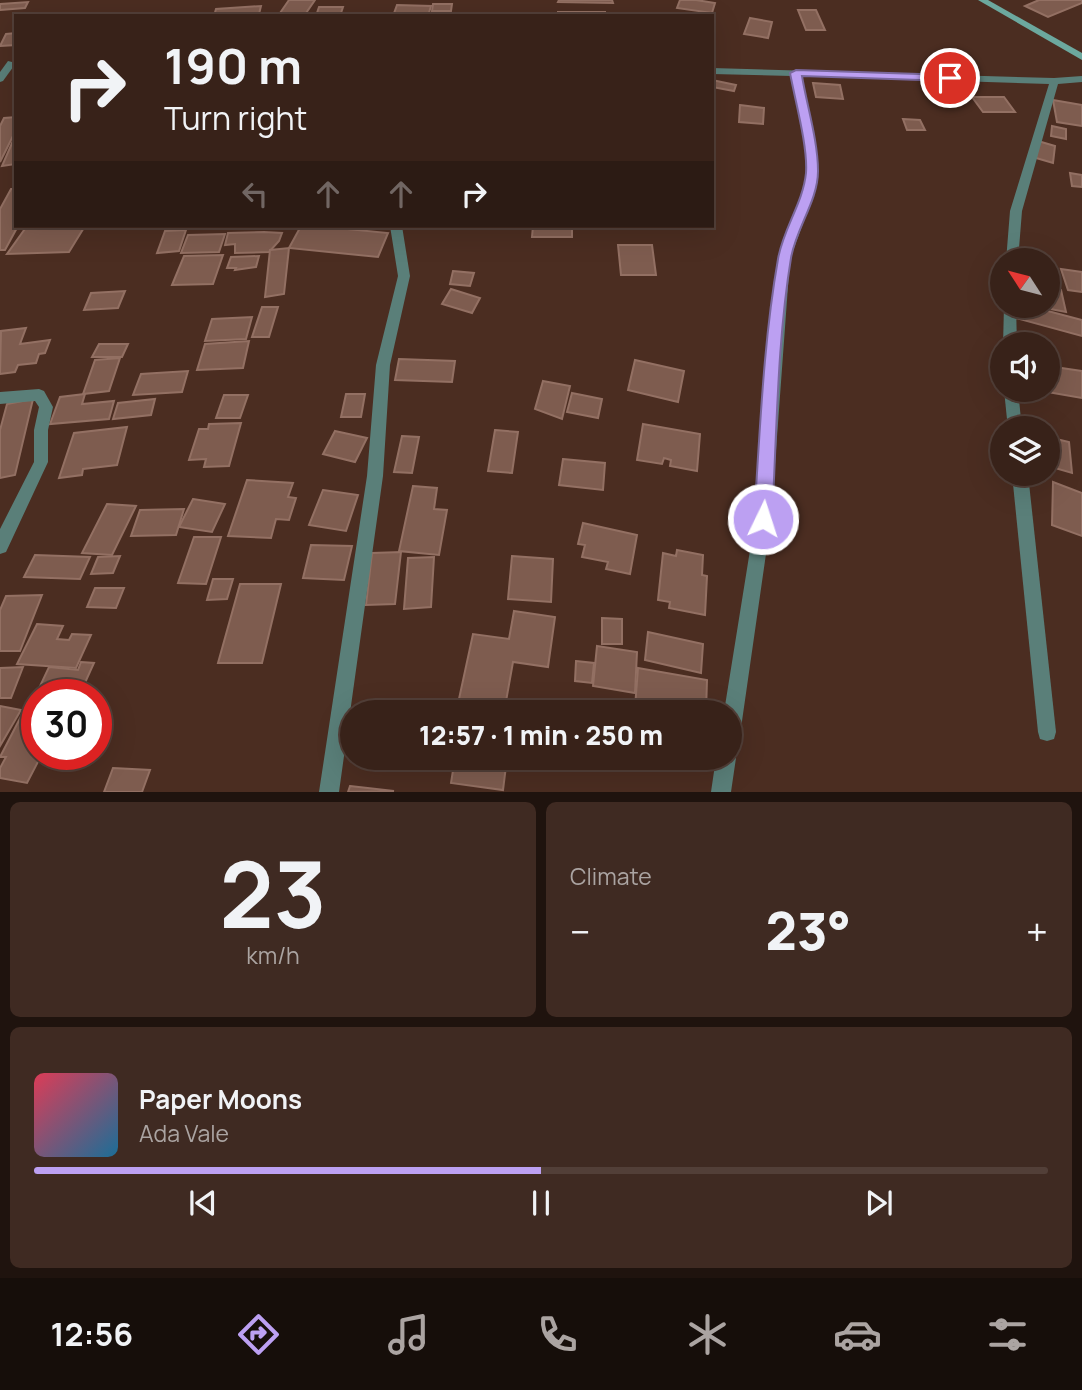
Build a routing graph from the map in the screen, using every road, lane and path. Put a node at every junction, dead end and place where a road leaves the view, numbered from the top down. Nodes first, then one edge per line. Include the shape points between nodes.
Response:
1 (982, 0) edge
2 (1082, 57) edge
3 (9, 63) edge
4 (714, 71) edge
5 (796, 73) junction
6 (0, 79) edge
7 (1082, 79) edge
8 (1054, 81) junction
9 (396, 228) edge
10 (1013, 248) edge
11 (0, 398) edge
12 (1021, 486) edge
13 (0, 546) edge
14 (735, 700) edge
15 (1047, 733) dead end
16 (724, 770) edge
17 (329, 792) edge
18 (721, 792) edge

1 - 2 street
3 - 6 street
4 - 5 street
5 - 8 street
5 - 14 street via 812,170 784,259 763,519
7 - 8 street
8 - 10 street via 1016,211
9 - 17 street via 404,276 383,365 375,476
11 - 13 street via 39,395 46,407 41,462
12 - 15 street
16 - 18 street

